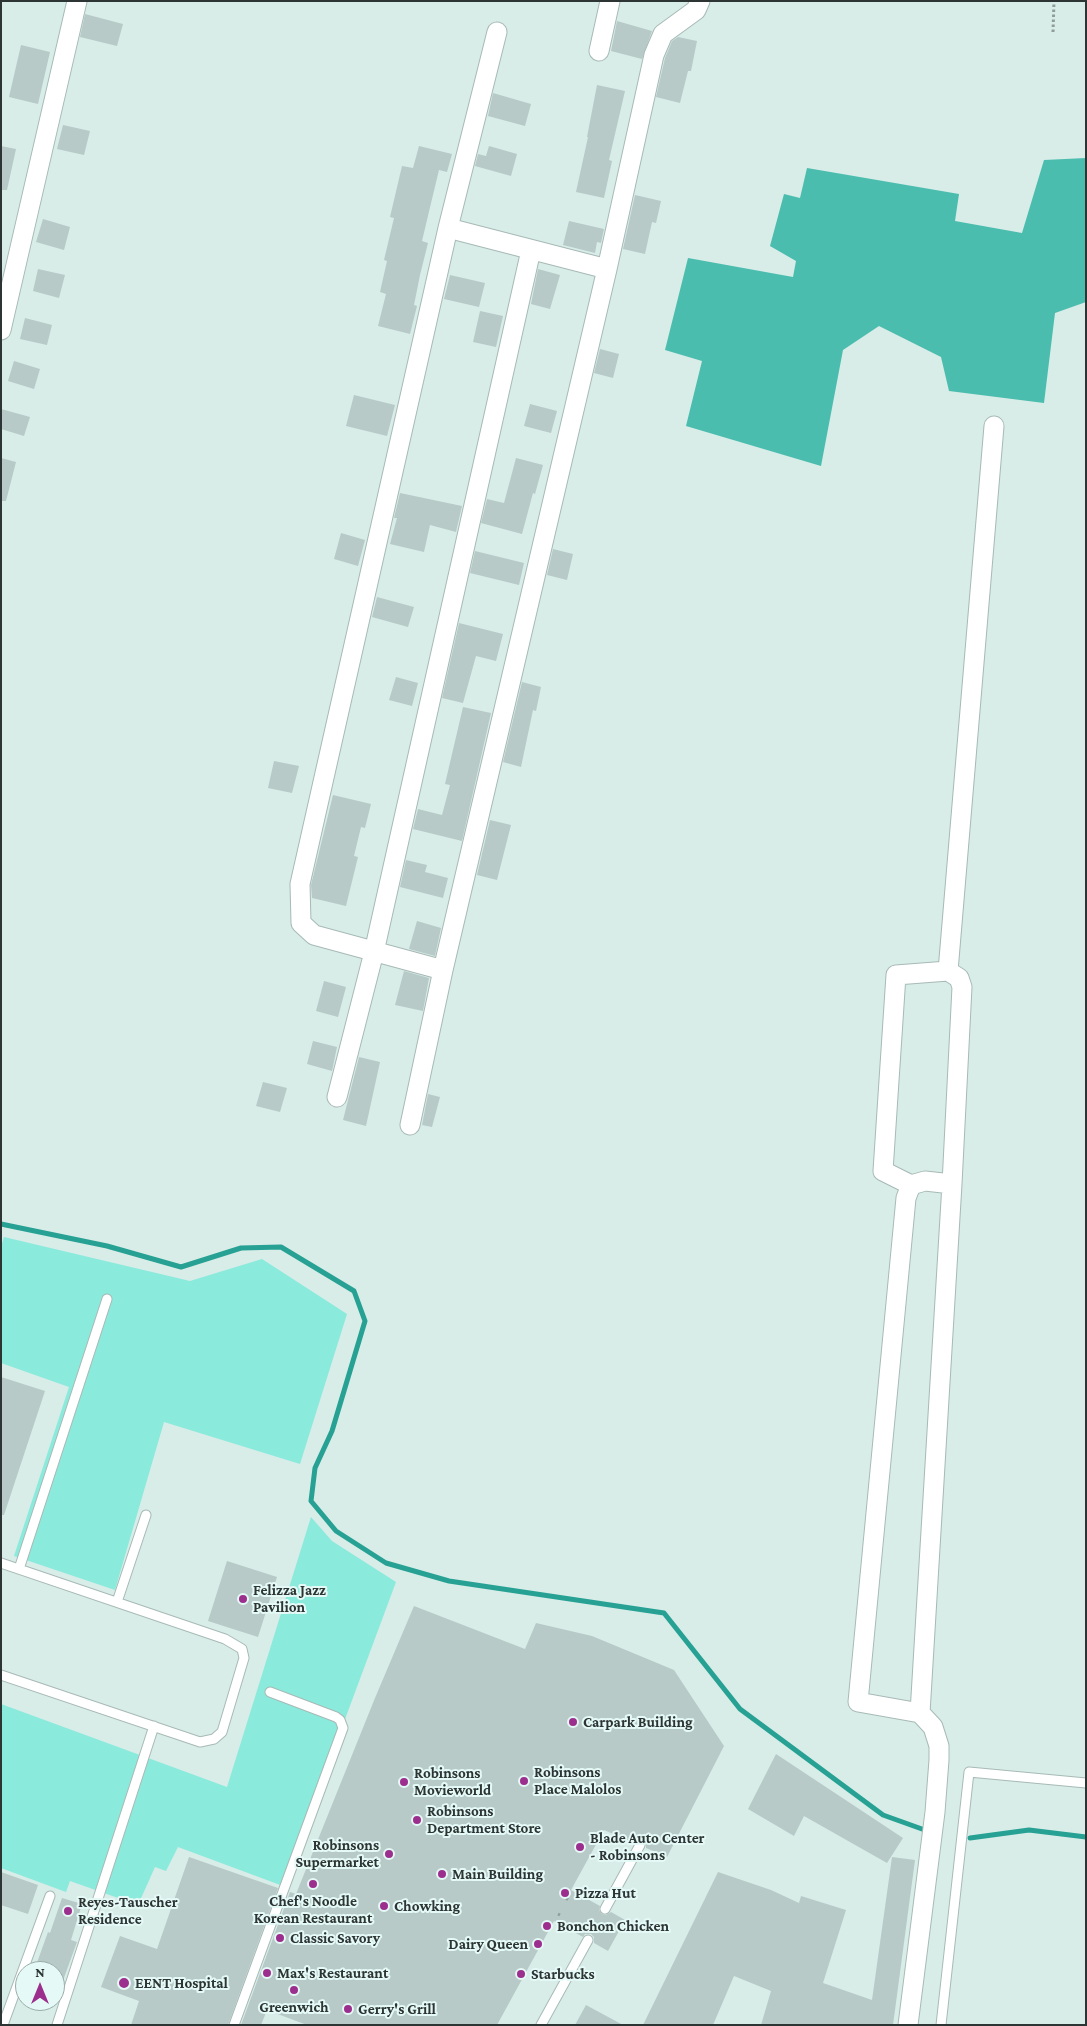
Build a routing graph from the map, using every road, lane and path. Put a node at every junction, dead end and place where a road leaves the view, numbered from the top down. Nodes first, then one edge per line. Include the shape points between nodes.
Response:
1 (78, 1) edge
2 (610, 1) edge
3 (700, 1) edge
4 (1054, 1) edge
5 (497, 32) dead end
6 (1053, 32) dead end
7 (599, 51) dead end
8 (448, 228) junction
9 (531, 250) junction
10 (607, 269) junction
11 (7, 284) edge
12 (1, 330) edge
13 (994, 426) dead end
14 (374, 952) junction
15 (443, 970) junction
16 (948, 971) junction
17 (337, 1097) dead end
18 (410, 1125) dead end
19 (952, 1184) junction
20 (911, 1185) junction
21 (107, 1299) dead end
22 (146, 1515) dead end
23 (1, 1562) edge
24 (19, 1568) junction
25 (117, 1602) junction
26 (1, 1675) edge
27 (270, 1692) dead end
28 (920, 1712) junction
29 (154, 1726) junction
30 (1086, 1783) edge
31 (640, 1845) dead end
32 (50, 1896) dead end
33 (605, 1909) dead end
34 (588, 1940) dead end
35 (4, 2025) edge
36 (57, 2025) edge
37 (234, 2025) edge
38 (541, 2025) edge
39 (908, 2025) edge
40 (941, 2025) edge

1 - 11 street
2 - 7 street
3 - 10 street via 696,10 663,34 654,55
4 - 6 path
5 - 8 street
8 - 9 street
8 - 14 street via 300,884 301,923 314,935
9 - 10 street
9 - 14 street
10 - 15 street
11 - 12 street
13 - 16 street
14 - 15 street
14 - 17 street
15 - 18 street
16 - 19 street via 959,978 962,987
16 - 20 street via 896,975 883,1171
19 - 20 street via 925,1181
19 - 28 street
20 - 28 street via 906,1198 858,1702
21 - 24 lane
22 - 25 lane
23 - 24 lane
24 - 25 lane
25 - 29 lane via 226,1639 242,1649 244,1658 222,1732 214,1739 200,1742
26 - 29 lane
27 - 37 lane via 336,1717 343,1728
28 - 39 street via 933,1727 939,1746 939,1760
29 - 36 lane
30 - 40 lane via 969,1772
31 - 33 lane
32 - 35 lane
34 - 38 lane

